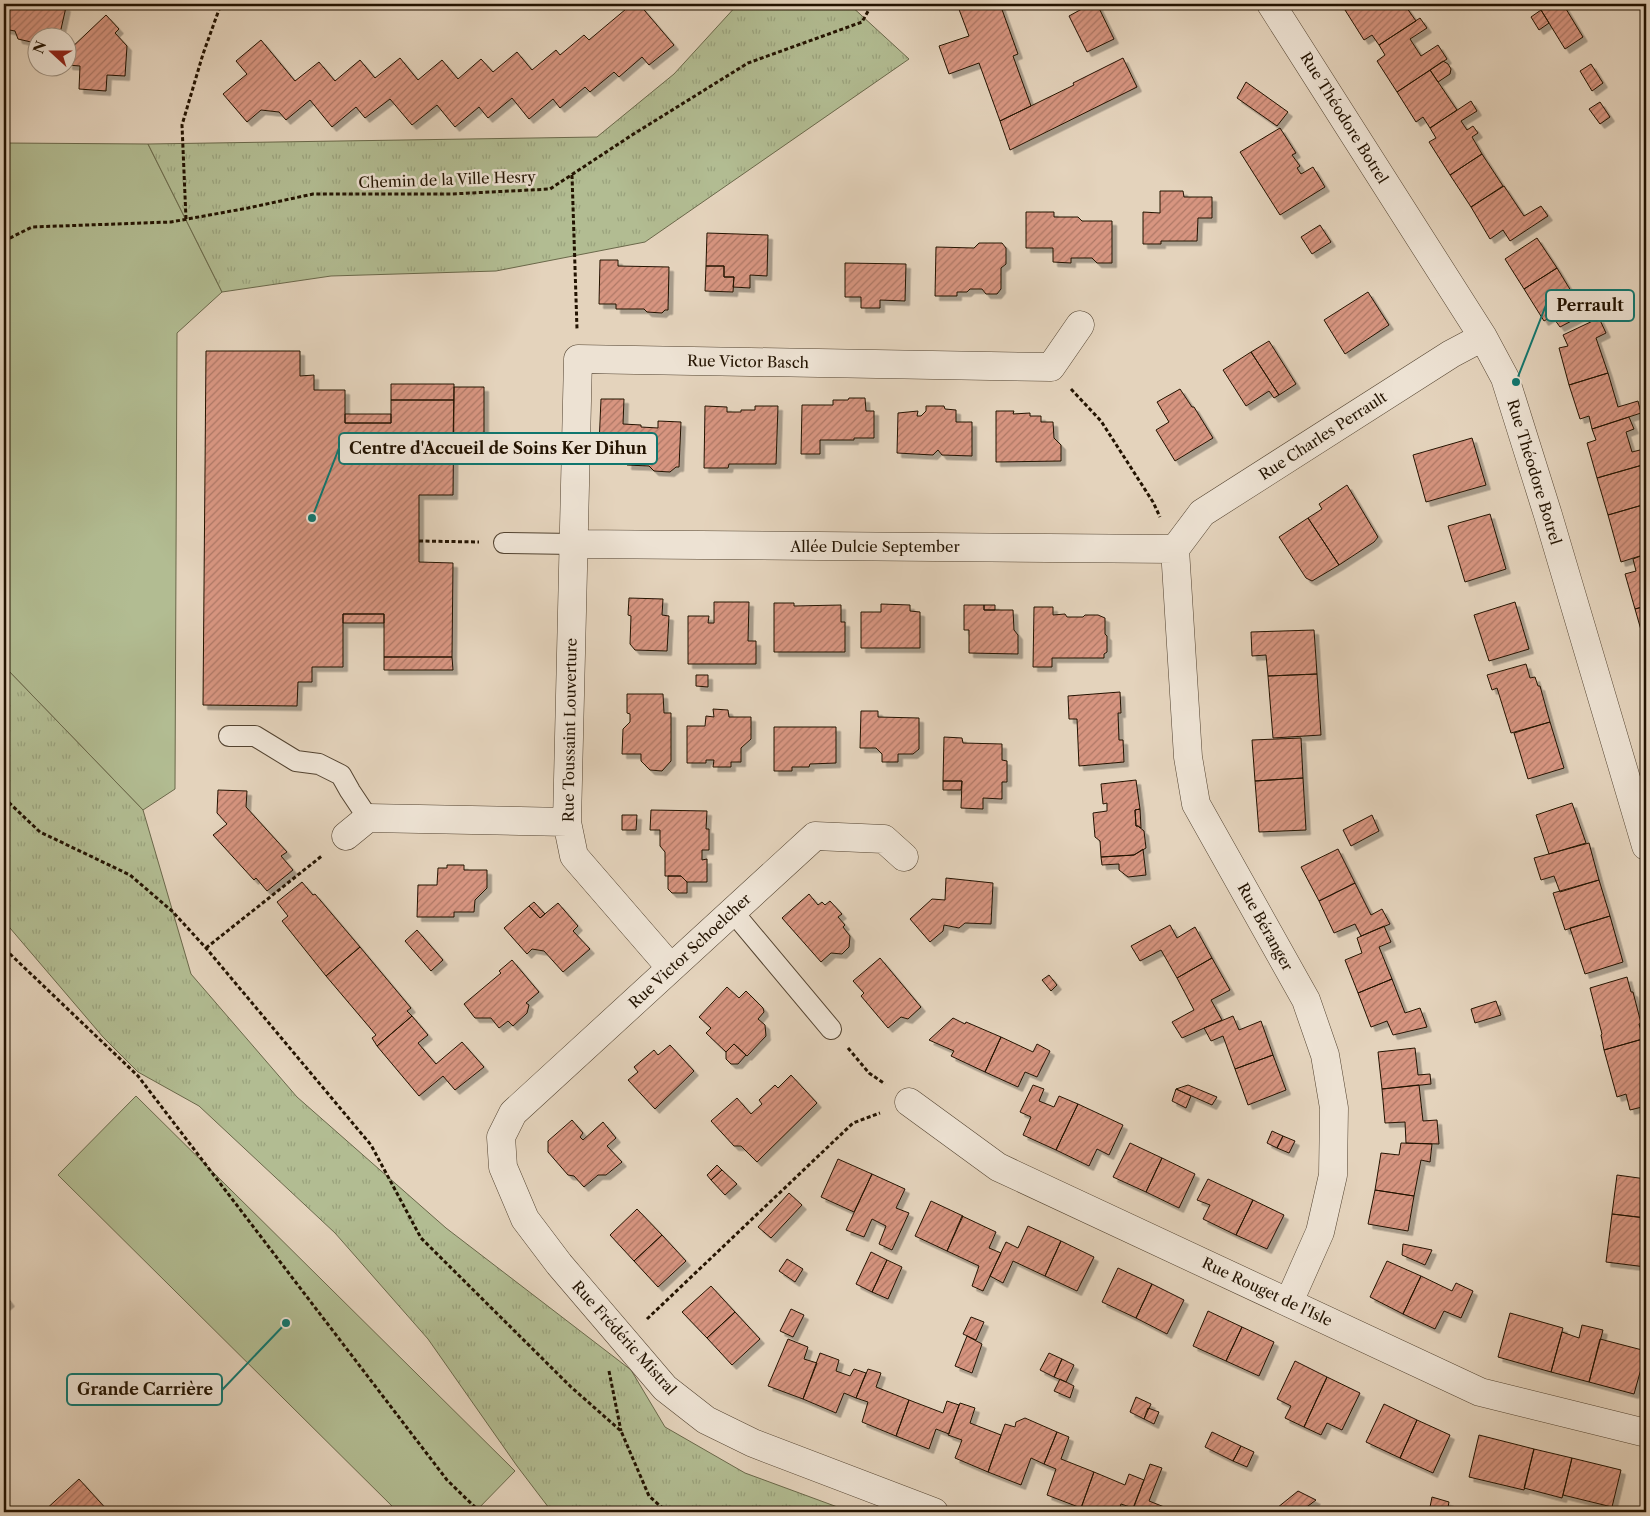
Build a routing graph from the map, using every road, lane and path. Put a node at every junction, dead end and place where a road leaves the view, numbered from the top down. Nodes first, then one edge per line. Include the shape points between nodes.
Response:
1 (221, 4) edge
2 (872, 4) edge
3 (1271, 4) edge
4 (572, 174) junction
5 (186, 219) junction
6 (4, 241) edge
7 (1080, 325) dead end
8 (1483, 337) junction
9 (578, 359) junction
10 (1051, 367) junction
11 (419, 541) dead end
12 (504, 543) joint
13 (574, 544) junction
14 (1175, 549) junction
15 (228, 736) dead end
16 (4, 798) edge
17 (368, 818) junction
18 (567, 822) junction
19 (346, 836) joint
20 (1646, 846) edge
21 (904, 857) dead end
22 (733, 912) junction
23 (206, 948) junction
24 (4, 951) edge
25 (671, 968) junction
26 (832, 1029) joint
27 (909, 1102) junction
28 (501, 1137) joint
29 (1289, 1302) junction
30 (624, 1340) junction
31 (1646, 1433) edge
32 (480, 1512) edge
33 (667, 1512) edge
34 (934, 1512) edge

1 - 5 path via 182,124
2 - 4 path, Chemin de la Ville Hesry via 862,22 748,64
3 - 8 street, Rue Théodore Botrel
4 - 5 path, Chemin de la Ville Hesry via 550,189 451,194 313,194
4 - 9 path
5 - 6 path, Chemin de la Ville Hesry via 32,227
7 - 10 street
8 - 14 street, Rue Charles Perrault via 1451,354 1202,513
8 - 20 street, Rue Théodore Botrel via 1505,378
9 - 10 street, Rue Victor Basch
9 - 13 street
10 - 14 path via 1100,421 1153,502
11 - 12 path
12 - 13 lane
13 - 14 street, Allée Dulcie September
13 - 18 street, Rue Toussaint Louverture
14 - 29 street, Rue Béranger via 1188,757 1196,804 1306,1000 1325,1055 1334,1108 1333,1175 1320,1232
15 - 17 lane via 255,736 296,761 319,764 341,775
16 - 23 path via 40,832 130,875 172,910
17 - 18 street
17 - 19 street
18 - 25 street, Rue Toussaint Louverture via 574,856
19 - 23 path
21 - 22 street, Rue Victor Schoelcher via 884,839 815,836
22 - 25 street, Rue Victor Schoelcher
22 - 26 lane
23 - 33 path via 371,1145 421,1238 571,1387 621,1432 649,1496
24 - 32 path via 138,1076 447,1480
25 - 28 street, Rue Victor Schoelcher via 513,1113
26 - 27 path via 869,1073
27 - 29 street, Rue Rouget de l'Isle via 998,1167
27 - 30 path via 853,1123
28 - 30 street, Rue Frédéric Mistral via 503,1166 525,1219
29 - 31 street, Rue Rouget de l'Isle via 1480,1392
30 - 34 street, Rue Frédéric Mistral via 665,1388 706,1420 753,1443

